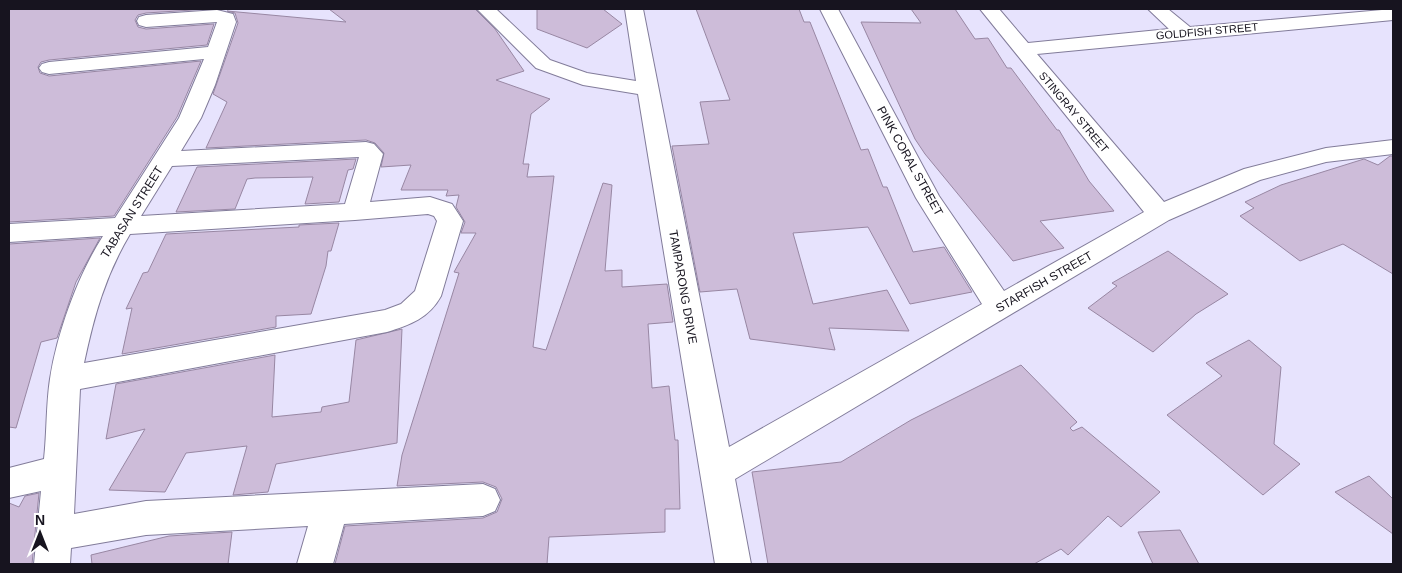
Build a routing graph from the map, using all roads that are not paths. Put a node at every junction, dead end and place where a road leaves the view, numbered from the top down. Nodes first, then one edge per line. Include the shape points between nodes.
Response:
1 (486, 9) edge
2 (634, 9) edge
3 (830, 9) edge
4 (989, 9) edge
5 (1157, 9) edge
6 (1309, 9) edge
7 (1393, 14) edge
8 (1325, 20) junction
9 (146, 21) dead end
10 (1185, 33) junction
11 (1022, 48) junction
12 (217, 52) junction
13 (49, 68) dead end
14 (649, 89) junction
15 (1393, 147) edge
16 (165, 159) junction
17 (355, 212) junction
18 (1160, 214) junction
19 (121, 226) junction
20 (9, 233) edge
21 (1000, 308) junction
22 (65, 380) junction
23 (59, 471) junction
24 (716, 472) junction
25 (9, 483) edge
26 (483, 500) dead end
27 (330, 509) junction
28 (54, 549) edge
29 (315, 564) edge
30 (733, 564) edge

1 - 14 street via 543,64 583,79
2 - 14 street, TAMPARONG DRIVE
3 - 21 street, PINK CORAL STREET via 928,198
4 - 11 street, STINGRAY STREET
5 - 10 street
6 - 8 street
7 - 8 street, GOLDFISH STREET
8 - 10 street, GOLDFISH STREET
9 - 12 street, TABASAN STREET via 226,18
10 - 11 street, GOLDFISH STREET
11 - 18 street, STINGRAY STREET
12 - 13 street
12 - 16 street, TABASAN STREET via 190,118
14 - 24 street, TAMPARONG DRIVE
15 - 18 street, STARFISH STREET via 1326,156 1252,174
16 - 17 street via 366,149 371,154
16 - 19 street, TABASAN STREET
17 - 19 street
17 - 22 street via 430,205 443,210 450,221 427,296 411,312 387,322
18 - 21 street, STARFISH STREET
19 - 20 street
19 - 22 street, TABASAN STREET via 102,257 80,312
21 - 24 street, STARFISH STREET
22 - 23 street, TABASAN STREET
23 - 25 street
23 - 28 street, TABASAN STREET
24 - 30 street, TAMPARONG DRIVE
26 - 27 street
27 - 28 street via 146,518
27 - 29 street

